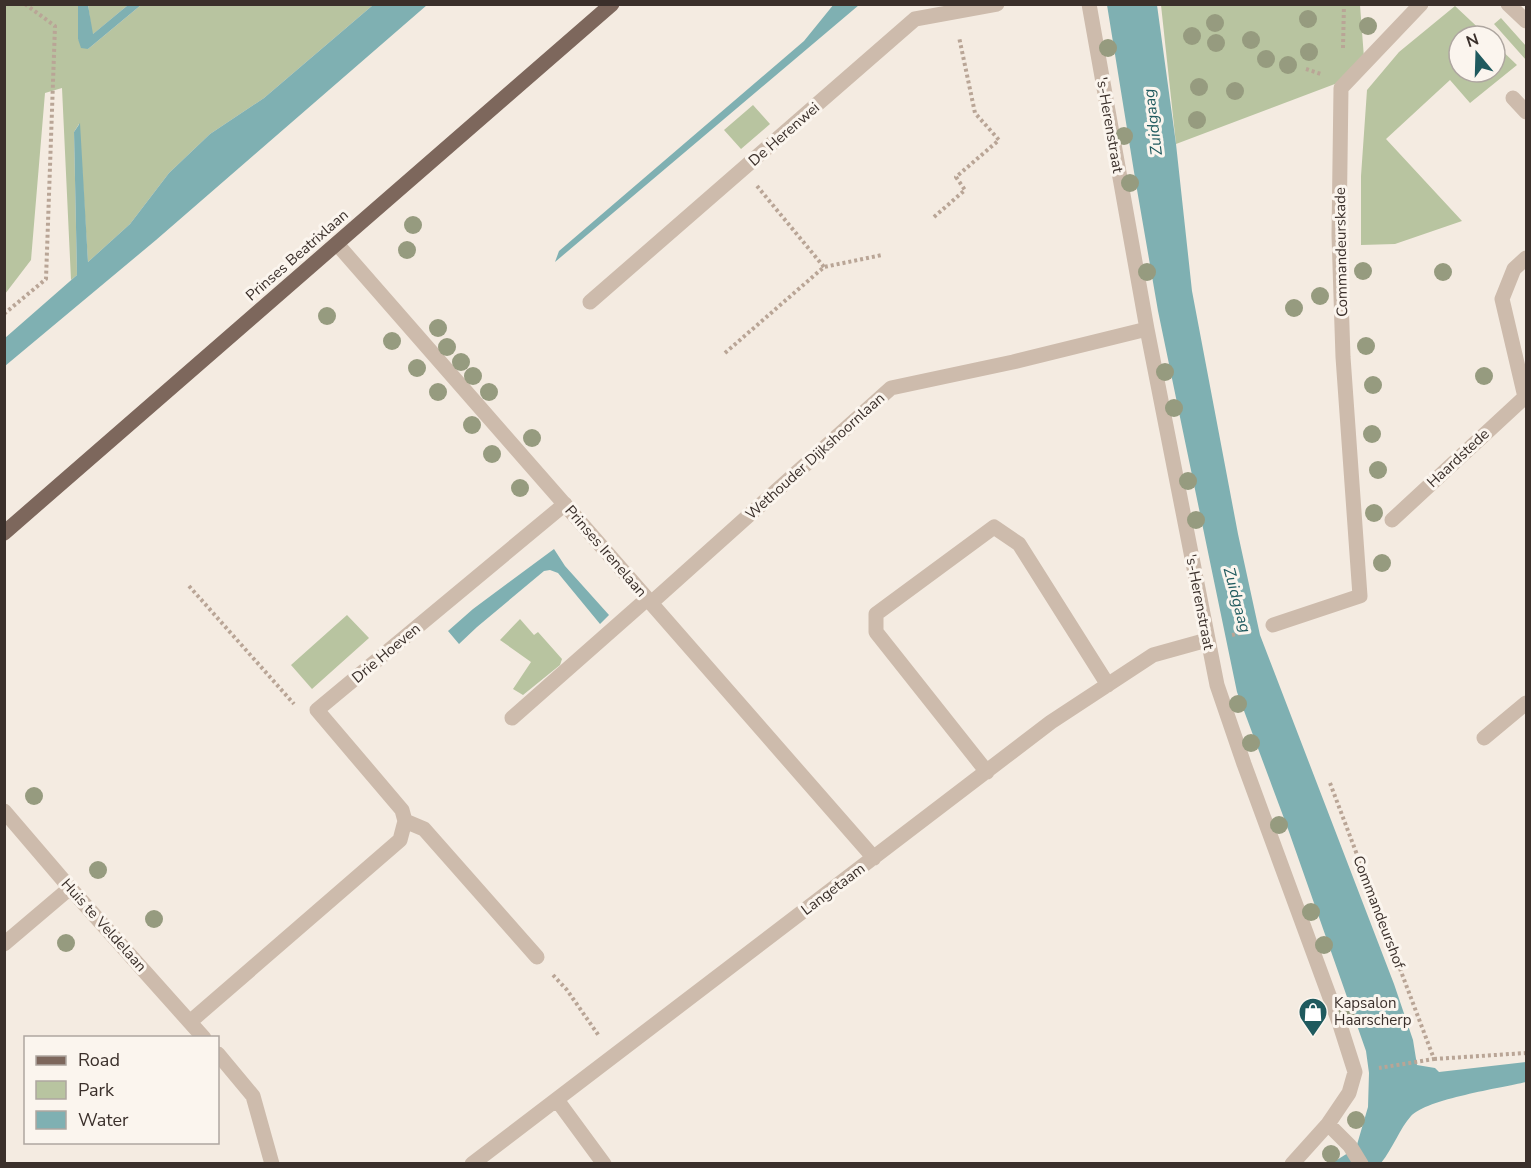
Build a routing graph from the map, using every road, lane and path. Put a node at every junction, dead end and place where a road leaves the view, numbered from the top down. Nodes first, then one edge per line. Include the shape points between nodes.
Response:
1 (25, 4) edge
2 (612, 4) edge
3 (997, 4) edge
4 (1089, 4) edge
5 (1421, 4) edge
6 (1508, 4) edge
7 (954, 12) junction
8 (1527, 21) edge
9 (1513, 98) dead end
10 (1527, 112) edge
11 (743, 170) junction
12 (934, 217) dead end
13 (337, 244) junction
14 (882, 255) dead end
15 (1527, 258) edge
16 (824, 267) junction
17 (590, 302) dead end
18 (4, 314) edge
19 (1147, 329) junction
20 (725, 353) dead end
21 (1526, 397) edge
22 (565, 504) junction
23 (1392, 520) dead end
24 (4, 533) edge
25 (189, 586) dead end
26 (649, 601) junction
27 (1267, 626) joint
28 (1224, 637) dead end
29 (1207, 640) junction
30 (1108, 685) junction
31 (1527, 703) edge
32 (317, 710) junction
33 (512, 718) dead end
34 (1484, 738) dead end
35 (987, 772) junction
36 (1330, 783) dead end
37 (4, 811) edge
38 (405, 821) junction
39 (874, 858) junction
40 (70, 888) junction
41 (4, 944) edge
42 (537, 957) joint
43 (191, 1022) junction
44 (202, 1036) edge
45 (1527, 1053) edge
46 (219, 1055) edge
47 (613, 1057) junction
48 (1434, 1059) junction
49 (1378, 1068) dead end
50 (557, 1100) junction
51 (1328, 1124) junction
52 (272, 1164) edge
53 (472, 1164) edge
54 (604, 1164) edge
55 (1292, 1164) edge
56 (1360, 1164) edge

1 - 18 path via 55,26 46,279
2 - 13 main road, Prinses Beatrixlaan
3 - 7 street, De Herenwei
4 - 19 street, 's-Herenstraat
5 - 27 street, Commandeurskade via 1341,88 1342,335 1360,596
6 - 8 street
7 - 11 street, De Herenwei via 915,19
7 - 12 path via 975,113 999,140 956,177 965,190
9 - 10 street
11 - 16 path
11 - 17 street, De Herenwei
13 - 22 street, Prinses Irenelaan
13 - 24 main road, Prinses Beatrixlaan
14 - 16 path
15 - 21 street, Haardstede via 1514,269 1502,299
16 - 20 path
19 - 26 street, Wethouder Dijkshoornlaan via 891,388
19 - 29 street, 's-Herenstraat
21 - 23 street, Haardstede
22 - 26 street, Prinses Irenelaan
22 - 32 street, Drie Hoeven
25 - 32 path via 295,705
26 - 33 street, Wethouder Dijkshoornlaan
26 - 39 street, Prinses Irenelaan
27 - 28 path
29 - 30 street, Langetaam via 1153,655
29 - 51 street, 's-Herenstraat via 1217,685 1355,1072 1349,1093
30 - 35 street, Langetaam via 1051,722
30 - 35 street via 1019,544 994,527 876,614 876,632
31 - 34 street
32 - 38 street via 402,810
35 - 39 street, Langetaam
36 - 48 path, Commandeurshof
37 - 40 street, Huis te Veldelaan
38 - 42 street via 424,829
38 - 43 street via 400,840
39 - 47 street, Langetaam
40 - 41 street
40 - 43 street, Huis te Veldelaan
42 - 47 path via 567,990
43 - 44 street, Huis te Veldelaan
45 - 48 path
46 - 52 street via 253,1096
47 - 50 street, Langetaam
48 - 49 path
50 - 53 street, Langetaam
50 - 54 street
51 - 55 street, 's-Herenstraat
51 - 56 street via 1350,1146

